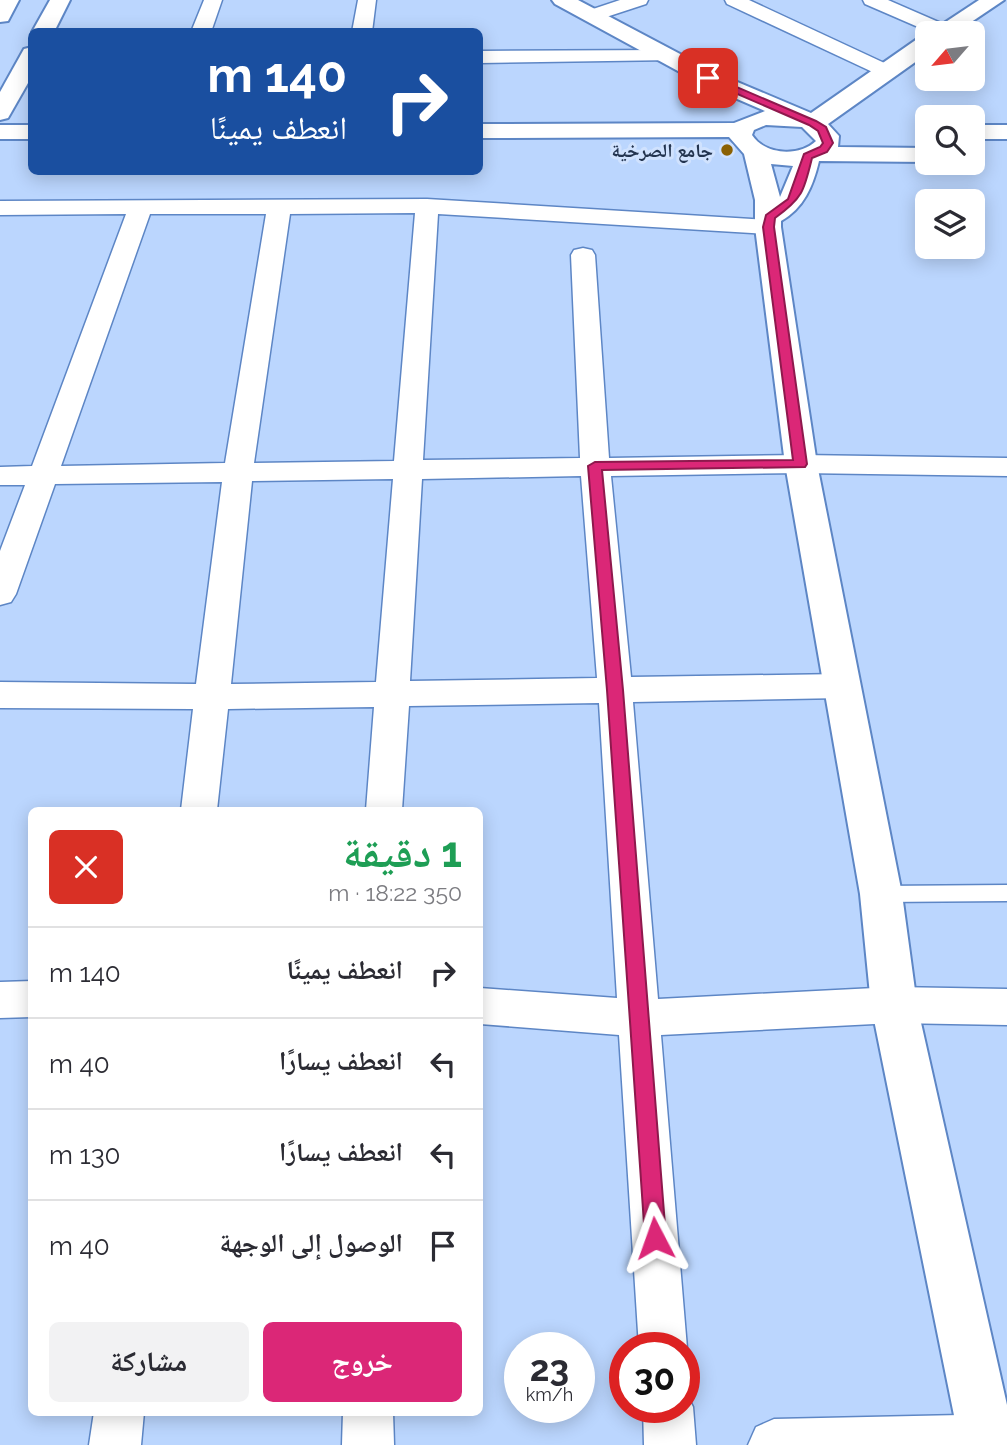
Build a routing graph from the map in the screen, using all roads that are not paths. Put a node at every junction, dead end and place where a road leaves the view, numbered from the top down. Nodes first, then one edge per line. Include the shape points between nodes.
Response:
1 (9, 0) edge
2 (60, 0) edge
3 (213, 0) edge
4 (367, 0) edge
5 (562, 0) edge
6 (639, 0) edge
7 (734, 0) edge
8 (872, 0) edge
9 (994, 0) edge
10 (0, 16) edge
11 (592, 16) junction
12 (960, 21) edge
13 (915, 23) edge
14 (45, 28) edge
15 (202, 28) edge
16 (363, 28) edge
17 (915, 51) edge
18 (667, 56) junction
19 (483, 57) edge
20 (28, 61) edge
21 (886, 71) junction
22 (708, 78) junction
23 (2, 105) edge
24 (813, 124) junction
25 (849, 130) dead end
26 (483, 131) edge
27 (0, 132) edge
28 (28, 132) edge
29 (985, 132) edge
30 (1007, 132) edge
31 (747, 135) junction
32 (811, 155) junction
33 (915, 155) edge
34 (279, 206) junction
35 (427, 206) junction
36 (141, 207) junction
37 (0, 208) edge
38 (769, 222) junction
39 (583, 255) dead end
40 (801, 464) junction
41 (595, 466) junction
42 (1007, 467) edge
43 (407, 469) junction
44 (238, 472) junction
45 (43, 475) junction
46 (0, 476) edge
47 (0, 594) edge
48 (842, 686) junction
49 (615, 690) junction
50 (394, 693) junction
51 (0, 695) edge
52 (214, 697) junction
53 (199, 807) edge
54 (384, 807) edge
55 (1007, 893) edge
56 (881, 894) junction
57 (28, 999) edge
58 (0, 1000) edge
59 (894, 1005) junction
60 (483, 1006) edge
61 (1007, 1007) edge
62 (639, 1018) junction
63 (662, 1332) edge
64 (119, 1416) edge
65 (368, 1416) edge
66 (669, 1423) edge
67 (994, 1441) edge
68 (115, 1445) edge
69 (368, 1445) edge
70 (670, 1445) edge
71 (774, 1445) edge

1 - 10 street
2 - 14 street
3 - 15 street
4 - 16 street
5 - 11 street
6 - 11 street
7 - 21 street
8 - 13 street
9 - 12 street
11 - 18 street
17 - 21 street
18 - 19 street
18 - 22 street
20 - 23 street
21 - 24 street
22 - 24 street
22 - 31 street via 736,106
24 - 25 street
24 - 31 street via 763,118
24 - 32 street via 828,143
26 - 31 street
27 - 28 street
29 - 30 street
31 - 32 street via 786,158
31 - 38 street via 765,183
32 - 33 street
32 - 38 street via 793,201
34 - 35 street
34 - 36 street
34 - 44 street
35 - 38 street
35 - 43 street
36 - 37 street
36 - 45 street
38 - 40 street
39 - 41 street
40 - 41 street
40 - 42 street
40 - 48 street
41 - 43 street
41 - 49 street
43 - 44 street
43 - 50 street
44 - 45 street
44 - 52 street
45 - 46 street
45 - 47 street
48 - 49 street
48 - 56 street
49 - 50 street
49 - 62 street
50 - 52 street
50 - 54 street
51 - 52 street
52 - 53 street
55 - 56 lane
56 - 59 street
57 - 58 street
59 - 61 street
59 - 62 street
59 - 67 street
60 - 62 street
62 - 63 street
64 - 68 street
65 - 69 street
66 - 70 street
67 - 71 street

